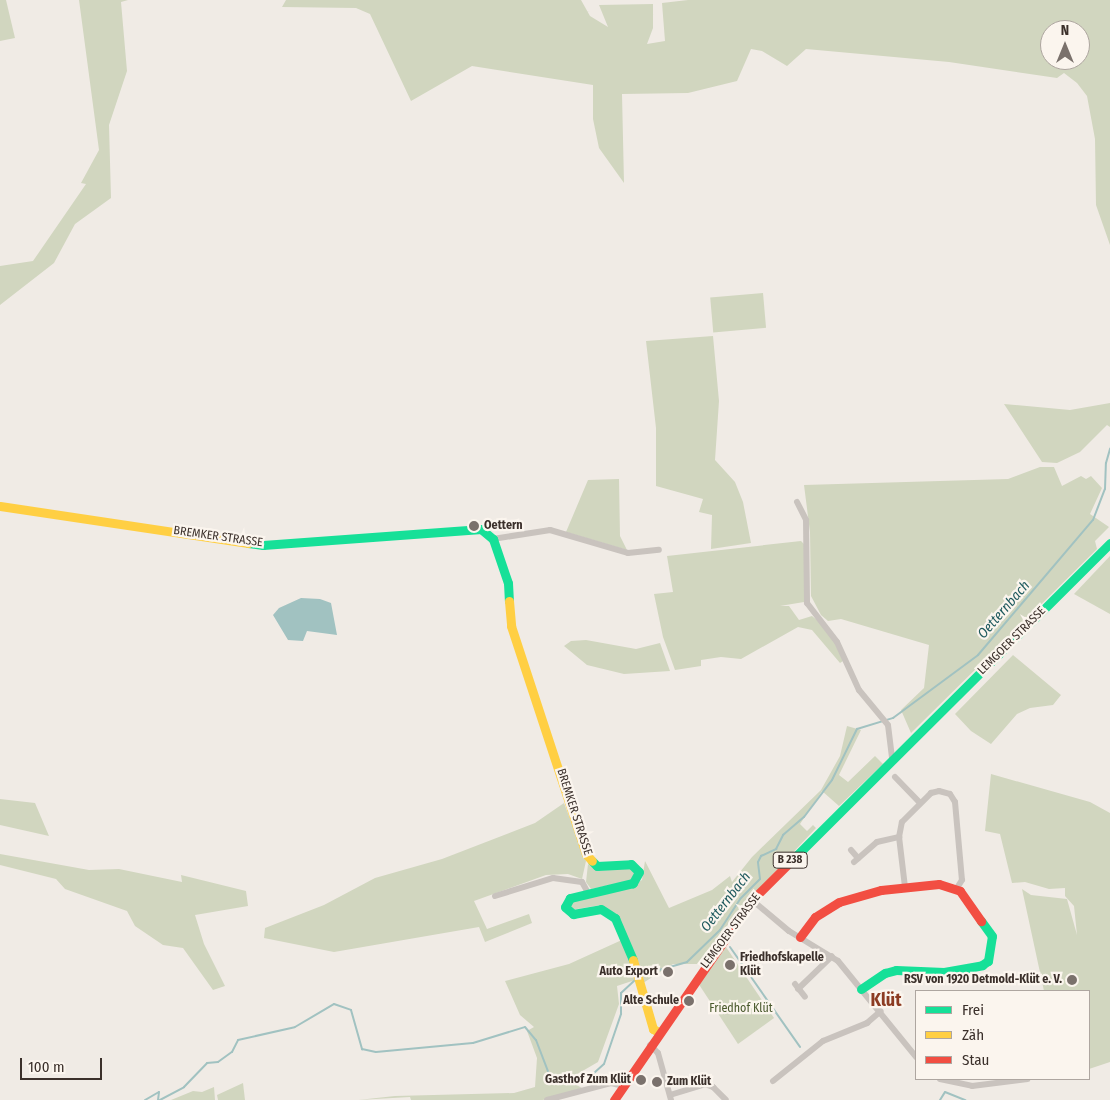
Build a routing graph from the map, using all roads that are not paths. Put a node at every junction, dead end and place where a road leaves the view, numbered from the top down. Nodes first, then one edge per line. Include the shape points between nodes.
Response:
1 (797, 502) dead end
2 (0, 506) edge
3 (493, 539) junction
4 (1110, 543) edge
5 (659, 550) dead end
6 (892, 759) junction
7 (895, 777) dead end
8 (920, 803) junction
9 (899, 837) junction
10 (850, 850) dead end
11 (905, 887) junction
12 (957, 888) junction
13 (588, 893) junction
14 (495, 896) dead end
15 (752, 900) junction
16 (800, 937) junction
17 (832, 956) junction
18 (861, 989) junction
19 (805, 997) dead end
20 (881, 1011) junction
21 (659, 1032) junction
22 (650, 1045) junction
23 (915, 1056) edge
24 (945, 1080) edge
25 (1007, 1080) edge
26 (773, 1081) dead end
27 (623, 1086) junction
28 (671, 1098) edge
29 (547, 1100) edge
30 (614, 1100) edge
31 (726, 1100) edge

1 - 6 street via 806,520 810,608 832,633 860,690 888,725
2 - 3 street, BREMKER STRASSE via 264,545 471,528 481,529
3 - 5 street via 550,530 628,553
3 - 13 street, BREMKER STRASSE via 508,583 513,632 586,854 597,866 631,864 639,872 634,883
4 - 6 street, LEMGOER STRASSE / B 238
6 - 15 street, LEMGOER STRASSE / B 238
7 - 8 street
8 - 9 street via 902,822
8 - 12 street via 935,792 954,798 962,880
9 - 10 street via 877,842 856,860
9 - 11 street
11 - 12 street via 939,884
11 - 16 street via 852,897 830,906 815,917
12 - 18 street via 992,936 988,961 944,972 896,970 885,973
13 - 14 street via 582,882 553,878
13 - 21 street, BREMKER STRASSE via 568,899 566,910 573,914 601,909 611,914 622,930 653,1028
15 - 16 street
15 - 21 street, LEMGOER STRASSE / B 238
16 - 17 street
17 - 18 street
17 - 19 street via 796,986
18 - 20 street
20 - 23 street
20 - 26 street via 867,1023 823,1041
21 - 22 street, LEMGOER STRASSE / B 238
22 - 27 street, LEMGOER STRASSE / B 238
22 - 28 street via 658,1053
24 - 25 street via 972,1086
27 - 29 street via 611,1083
27 - 30 street, LEMGOER STRASSE / B 238
28 - 31 street via 705,1084

